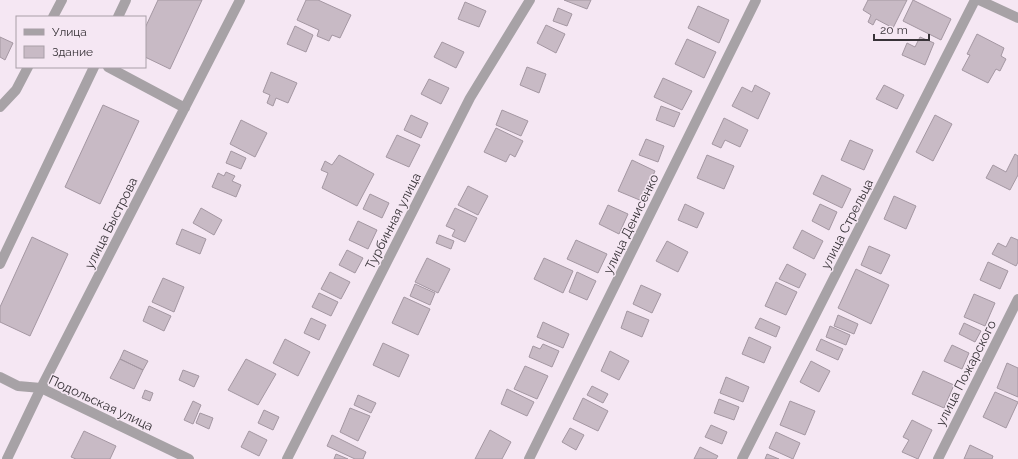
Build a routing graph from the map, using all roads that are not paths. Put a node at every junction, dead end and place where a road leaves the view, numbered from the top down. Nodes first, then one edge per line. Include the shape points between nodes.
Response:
1 (62, 0) edge
2 (126, 0) edge
3 (240, 0) edge
4 (530, 0) edge
5 (756, 0) edge
6 (975, 0) edge
7 (979, 0) edge
8 (54, 16) edge
9 (118, 16) edge
10 (1018, 18) edge
11 (27, 68) edge
12 (94, 68) edge
13 (110, 68) edge
14 (0, 107) edge
15 (185, 108) junction
16 (0, 264) edge
17 (1018, 299) edge
18 (0, 377) edge
19 (41, 388) junction
20 (7, 459) edge
21 (189, 459) edge
22 (287, 459) edge
23 (529, 459) edge
24 (742, 459) edge
25 (938, 459) edge

1 - 8 street
2 - 9 street
3 - 15 street, улица Быстрова
4 - 22 street, Турбинная улица via 470,98
5 - 23 street, улица Денисенко
6 - 24 street, улица Стрельца
7 - 10 street
11 - 14 street via 16,90
12 - 16 street
13 - 15 street
15 - 19 street, улица Быстрова
17 - 25 street, улица Пожарского
18 - 19 street, Подольская улица via 18,386
19 - 20 street, улица Быстрова
19 - 21 street, Подольская улица

